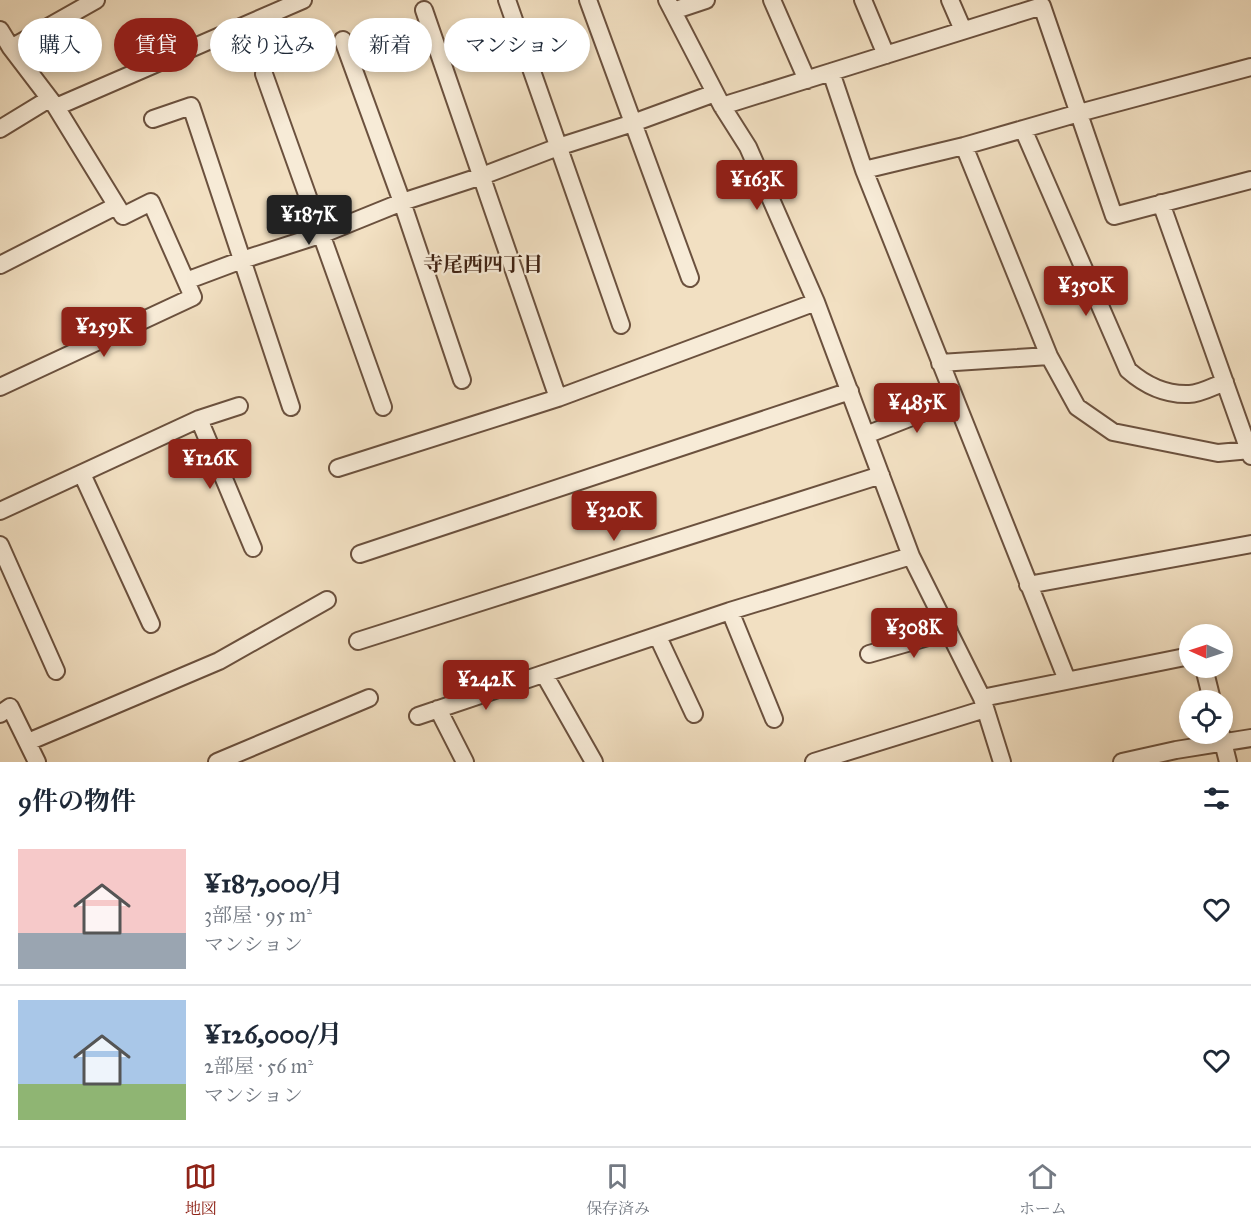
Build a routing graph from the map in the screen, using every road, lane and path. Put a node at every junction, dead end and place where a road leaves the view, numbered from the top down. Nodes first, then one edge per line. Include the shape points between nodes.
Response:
1 (96, 0) edge
2 (303, 0) edge
3 (507, 0) edge
4 (588, 0) edge
5 (706, 0) edge
6 (772, 0) edge
7 (863, 0) edge
8 (950, 0) edge
9 (1041, 3) edge
10 (670, 6) edge
11 (424, 10) dead end
12 (0, 30) edge
13 (963, 30) junction
14 (343, 40) dead end
15 (11, 48) junction
16 (886, 55) junction
17 (1251, 67) edge
18 (831, 72) junction
19 (264, 74) dead end
20 (807, 80) junction
21 (719, 100) junction
22 (53, 103) junction
23 (1078, 113) junction
24 (153, 119) dead end
25 (633, 123) junction
26 (0, 129) edge
27 (1023, 129) junction
28 (964, 146) junction
29 (558, 147) junction
30 (864, 170) junction
31 (482, 176) junction
32 (1251, 180) edge
33 (402, 202) junction
34 (1161, 203) junction
35 (116, 206) junction
36 (323, 234) junction
37 (242, 260) junction
38 (0, 265) edge
39 (690, 278) dead end
40 (186, 281) junction
41 (816, 302) junction
42 (621, 325) dead end
43 (1049, 356) junction
44 (940, 363) junction
45 (462, 381) dead end
46 (1225, 382) junction
47 (0, 387) edge
48 (850, 391) junction
49 (558, 398) junction
50 (955, 400) junction
51 (239, 406) dead end
52 (291, 407) dead end
53 (383, 407) dead end
54 (199, 419) junction
55 (866, 435) junction
56 (1250, 452) edge
57 (338, 468) dead end
58 (82, 474) junction
59 (881, 475) junction
60 (0, 511) edge
61 (1251, 544) edge
62 (0, 545) edge
63 (253, 548) dead end
64 (360, 554) dead end
65 (911, 556) junction
66 (1028, 585) junction
67 (327, 600) dead end
68 (730, 611) junction
69 (151, 624) dead end
70 (949, 631) junction
71 (658, 637) junction
72 (358, 641) dead end
73 (869, 654) dead end
74 (1179, 658) edge
75 (56, 671) dead end
76 (544, 674) junction
77 (1067, 680) junction
78 (369, 698) dead end
79 (984, 703) junction
80 (438, 709) junction
81 (0, 714) edge
82 (694, 714) dead end
83 (418, 716) dead end
84 (774, 719) dead end
85 (1233, 738) edge
86 (1251, 738) edge
87 (28, 742) junction
88 (1199, 744) edge
89 (1224, 744) edge
90 (37, 762) edge
91 (217, 762) edge
92 (465, 762) edge
93 (594, 762) edge
94 (814, 762) edge
95 (1002, 762) edge
96 (1122, 762) edge
97 (1228, 762) edge

1 - 15 street
2 - 22 street
3 - 29 street
4 - 25 street
5 - 10 street
6 - 20 street
7 - 16 street
8 - 13 street
9 - 13 street
9 - 23 street
10 - 21 street
11 - 31 street
12 - 15 street
13 - 16 street
14 - 33 street
15 - 22 street
16 - 18 street
17 - 23 street
18 - 20 street
18 - 30 street
19 - 36 street
20 - 21 street
21 - 25 street
21 - 41 street via 748,147
22 - 26 street
22 - 35 street
23 - 27 street
23 - 34 street via 1114,216
24 - 37 street via 191,106
25 - 29 street
25 - 39 street
27 - 28 street
27 - 46 street via 1128,370 1145,384 1179,393 1190,394
28 - 30 street
28 - 43 street
29 - 31 street
29 - 42 street
30 - 44 street
31 - 33 street
31 - 49 street
32 - 34 street
33 - 36 street
33 - 45 street
34 - 46 street
35 - 38 street
35 - 40 street via 123,216 151,202
36 - 37 street
36 - 53 street
37 - 40 street
37 - 52 street
40 - 47 street via 193,297
41 - 48 street
41 - 49 street
43 - 44 street
43 - 56 street via 1077,407 1113,432 1218,453
44 - 50 street
46 - 56 street
48 - 55 street
48 - 64 street
49 - 57 street
50 - 55 street
50 - 66 street
51 - 54 street
54 - 58 street
54 - 63 street
55 - 59 street
58 - 60 street
58 - 69 street
59 - 65 street
59 - 72 street
61 - 66 street
62 - 75 street
65 - 68 street
65 - 70 street
66 - 77 street
67 - 87 street via 219,661
68 - 71 street
68 - 84 street
70 - 73 street
70 - 79 street
71 - 76 street
71 - 82 street
74 - 77 street
76 - 80 street
76 - 93 street
77 - 79 street
78 - 91 street
79 - 94 street
79 - 95 street
80 - 83 street
80 - 92 street
81 - 87 street via 10,707
85 - 86 street
87 - 90 street
88 - 96 street
89 - 97 street

